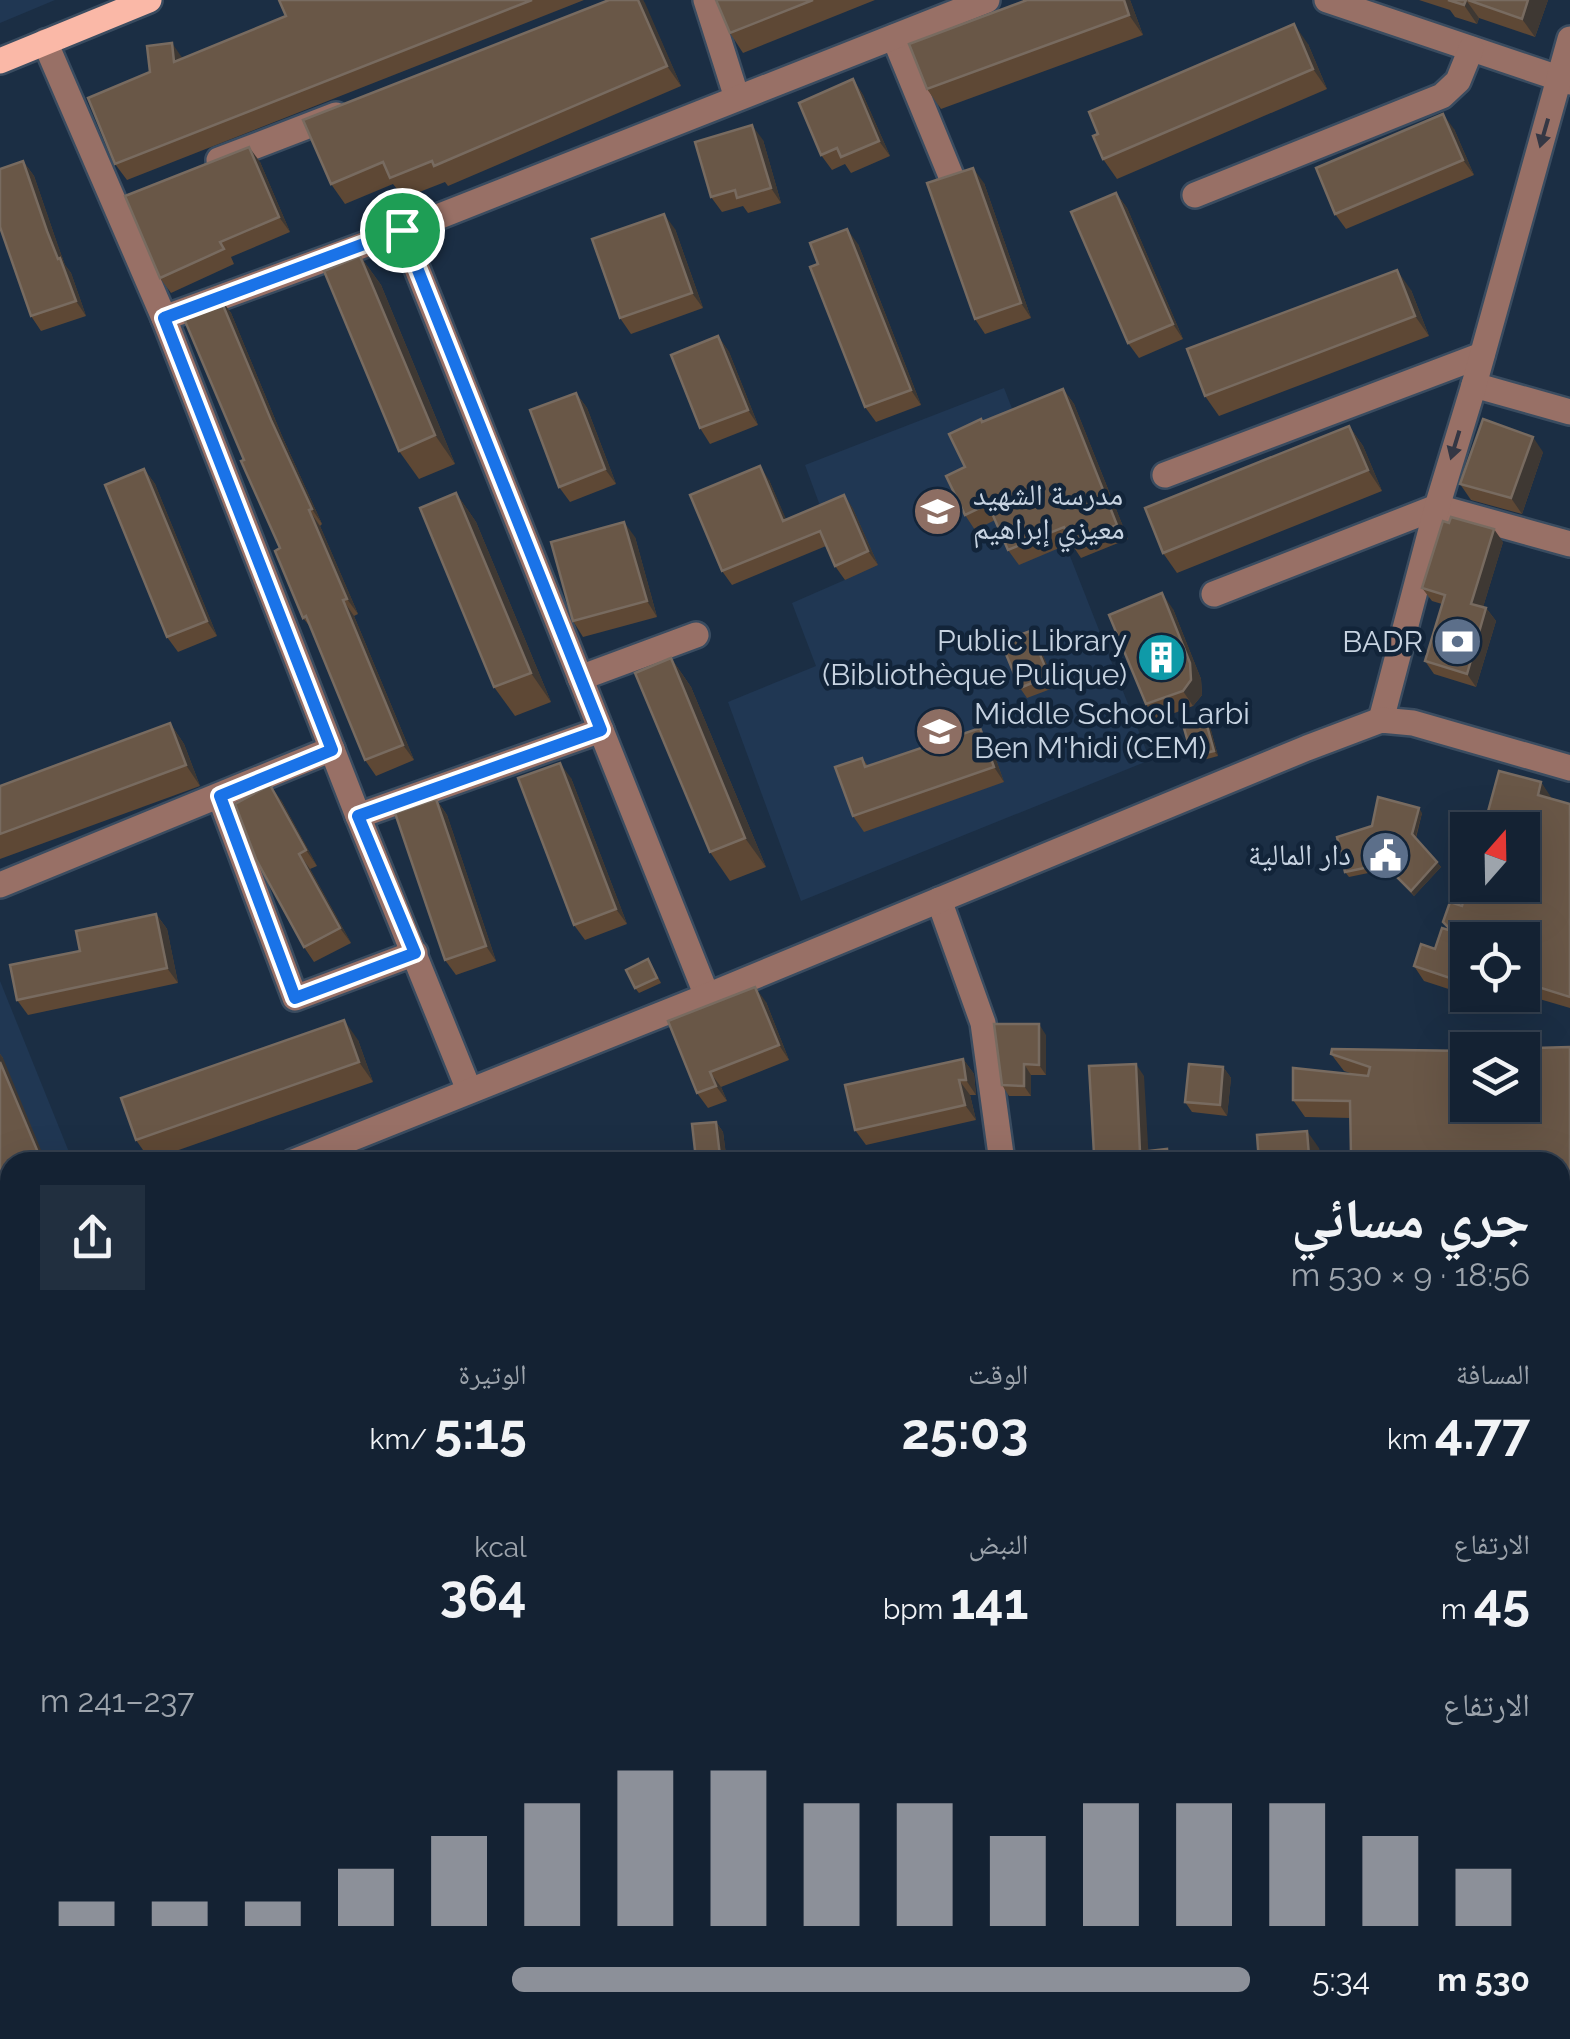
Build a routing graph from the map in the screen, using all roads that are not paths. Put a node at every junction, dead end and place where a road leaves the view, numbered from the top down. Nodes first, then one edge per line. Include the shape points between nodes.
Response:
1 (149, 0) edge
2 (705, 0) edge
3 (729, 0) edge
4 (987, 0) edge
5 (1327, 0) edge
6 (894, 37) junction
7 (1570, 39) edge
8 (45, 42) junction
9 (1471, 49) junction
10 (0, 61) edge
11 (1564, 80) edge
12 (737, 98) junction
13 (353, 108) edge
14 (188, 173) edge
15 (951, 176) edge
16 (1195, 195) dead end
17 (402, 230) junction
18 (164, 318) junction
19 (1482, 355) junction
20 (1474, 385) junction
21 (1570, 412) edge
22 (1165, 475) dead end
23 (1437, 507) junction
24 (1570, 544) edge
25 (1214, 594) dead end
26 (696, 635) dead end
27 (580, 678) junction
28 (1381, 720) junction
29 (601, 730) junction
30 (332, 750) junction
31 (1570, 768) edge
32 (220, 796) junction
33 (358, 816) junction
34 (0, 885) edge
35 (939, 900) junction
36 (415, 953) junction
37 (707, 996) junction
38 (469, 1090) junction
39 (317, 1152) edge
40 (1001, 1152) edge

1 - 8 main road
2 - 3 street
2 - 12 street
4 - 6 street
5 - 9 street
6 - 12 street
6 - 15 street
7 - 11 street
8 - 10 main road
8 - 18 street via 123,198
9 - 11 street
9 - 16 street via 1458,81 1442,96
11 -> 19 street
12 - 17 street
13 - 14 street
17 - 18 street
17 - 27 street
18 - 30 street
19 - 20 street
19 - 22 street
20 - 21 street
20 -> 23 street
23 - 24 street
23 - 25 street
23 - 28 street
26 - 27 street
27 - 29 street
28 - 31 street
28 - 35 street
29 - 33 street
29 - 37 street
30 - 32 street
30 - 33 street
32 - 34 street
32 - 36 street via 295,998
33 - 36 street
35 - 37 street
35 - 40 street via 983,1024
36 - 38 street
37 - 38 street
38 - 39 street

